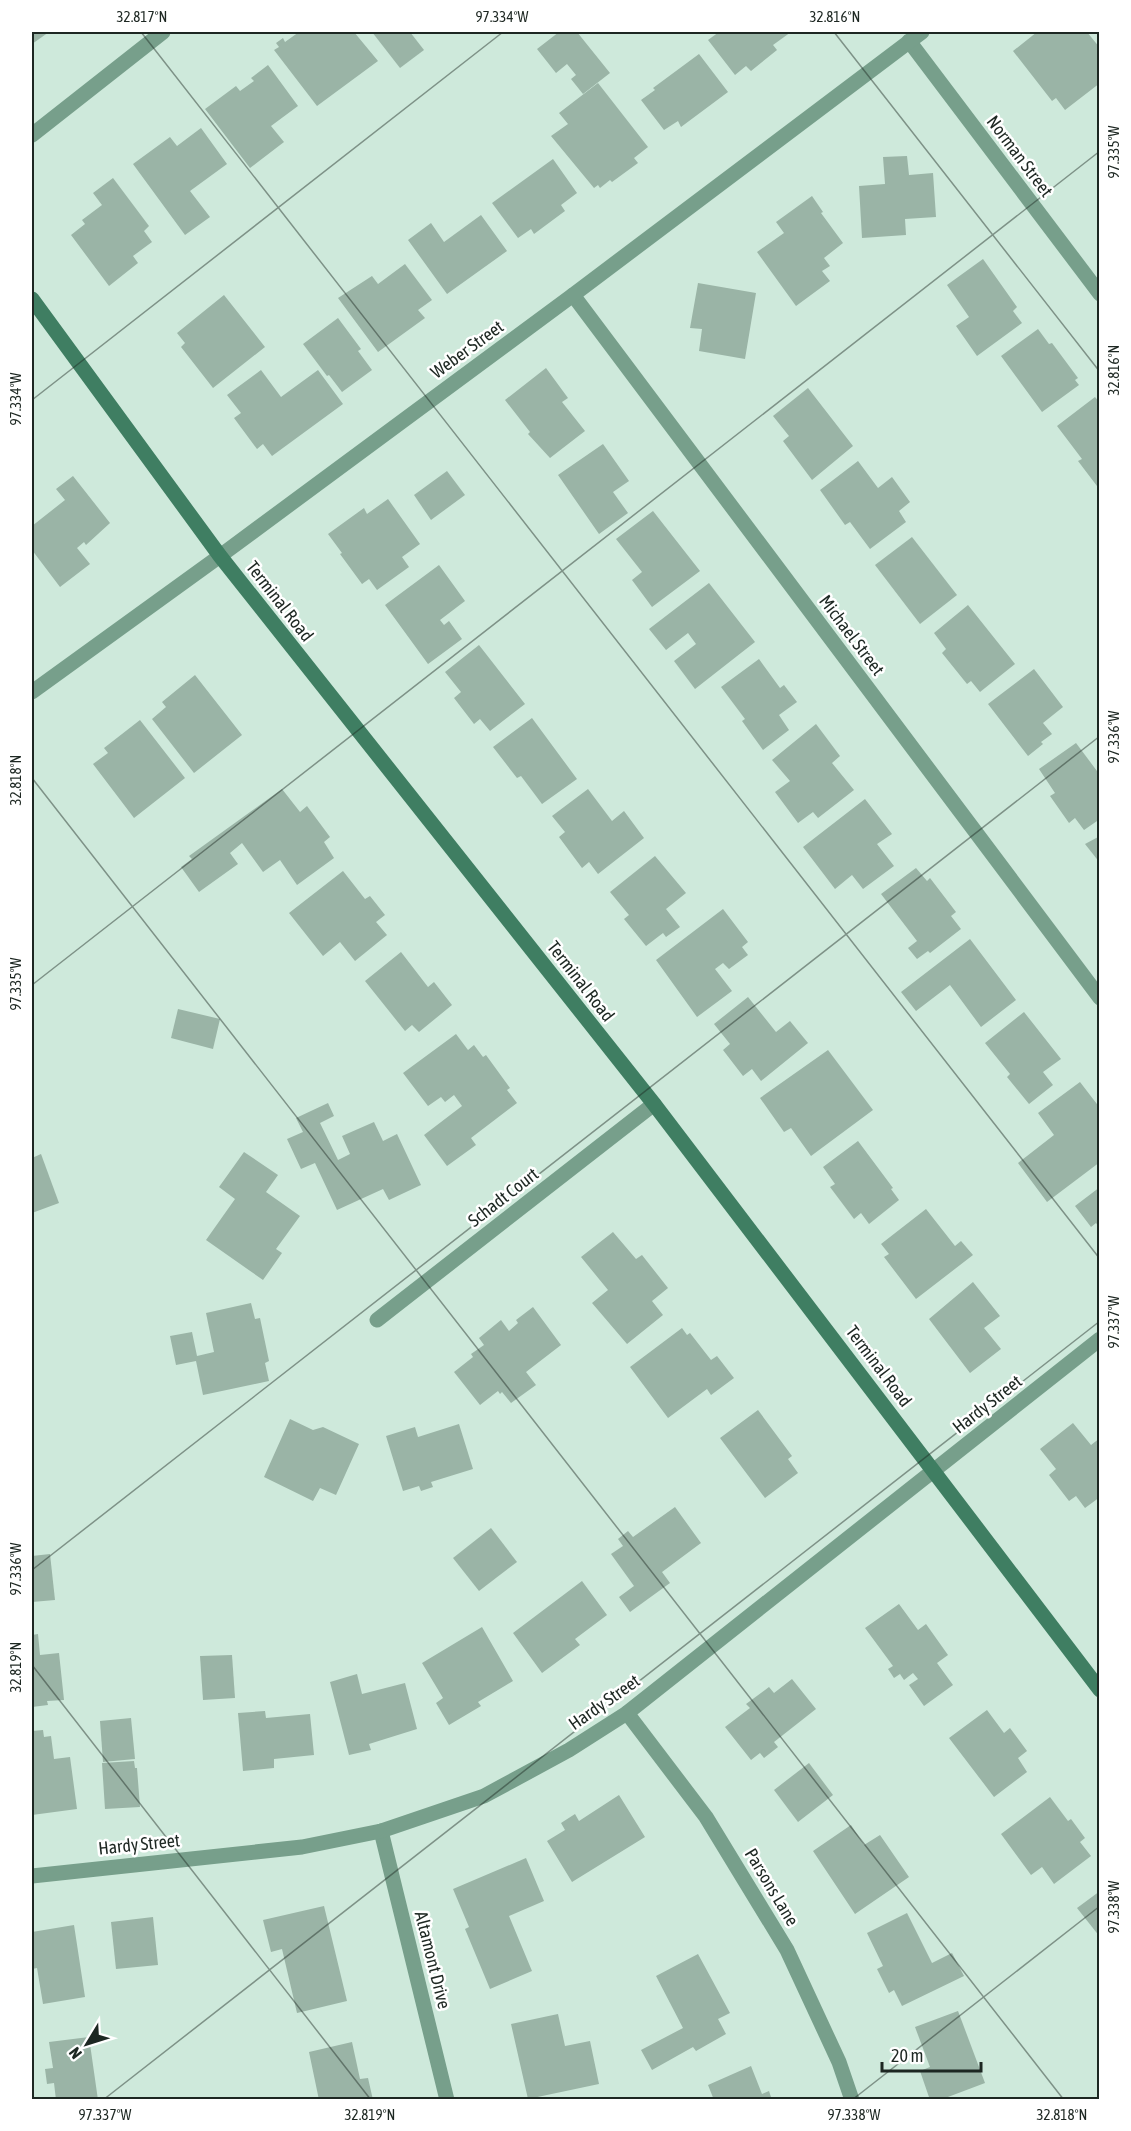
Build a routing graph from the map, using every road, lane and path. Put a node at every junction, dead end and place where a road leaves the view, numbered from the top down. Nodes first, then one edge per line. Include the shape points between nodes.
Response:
1 (164, 32) edge
2 (922, 32) edge
3 (909, 41) junction
4 (32, 135) edge
5 (1100, 294) edge
6 (573, 295) junction
7 (32, 299) edge
8 (220, 556) junction
9 (32, 692) edge
10 (1100, 998) edge
11 (654, 1104) junction
12 (377, 1320) dead end
13 (1100, 1339) edge
14 (934, 1470) junction
15 (1100, 1690) edge
16 (627, 1713) junction
17 (381, 1830) junction
18 (32, 1876) edge
19 (447, 2100) edge
20 (852, 2100) edge

1 - 4 street
2 - 3 street, Weber Street
3 - 5 street, Norman Street
3 - 6 street, Weber Street
6 - 8 street, Weber Street
6 - 10 street, Michael Street
7 - 8 main road, Terminal Road
8 - 9 street, Weber Street
8 - 11 main road, Terminal Road
11 - 12 street, Schadt Court
11 - 14 main road, Terminal Road
13 - 14 street, Hardy Street
14 - 15 main road, Terminal Road
14 - 16 street, Hardy Street
16 - 17 street, Hardy Street via 484,1796
16 - 20 street, Parsons Lane via 706,1817 787,1950 839,2062
17 - 18 street, Hardy Street via 302,1847
17 - 19 street, Altamont Drive

